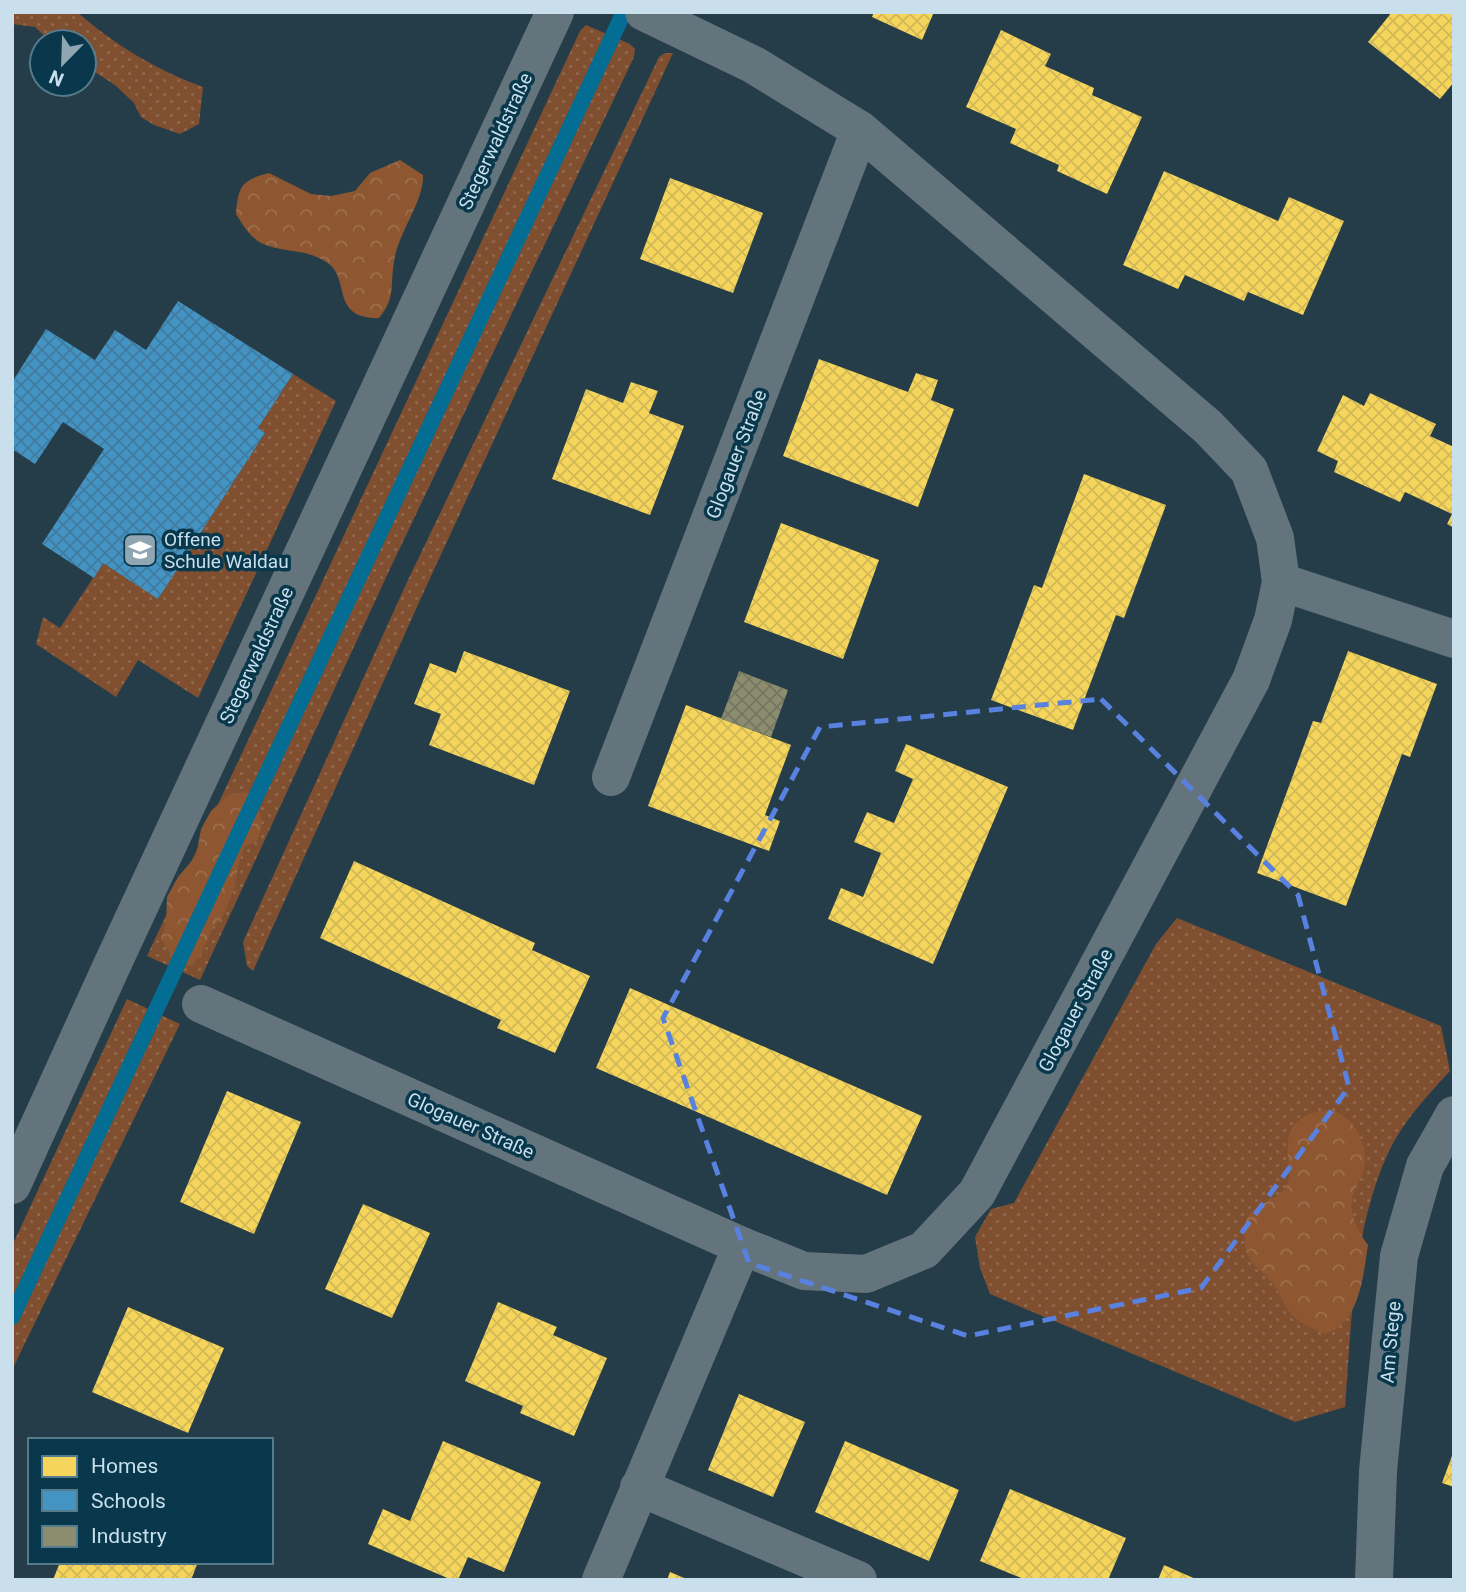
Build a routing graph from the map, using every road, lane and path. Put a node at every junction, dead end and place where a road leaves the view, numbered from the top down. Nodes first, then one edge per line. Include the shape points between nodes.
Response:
1 (555, 12) edge
2 (644, 13) edge
3 (860, 130) junction
4 (1281, 582) junction
5 (1454, 639) edge
6 (611, 777) dead end
7 (201, 1004) dead end
8 (1454, 1115) edge
9 (12, 1185) edge
10 (742, 1246) junction
11 (639, 1487) junction
12 (601, 1580) edge
13 (858, 1580) edge
14 (1374, 1580) edge

1 - 9 street, Stegerwaldstraße
2 - 3 street, Glogauer Straße via 754,65
3 - 4 street, Glogauer Straße via 1208,427 1241,461 1249,470 1275,538
3 - 6 street, Glogauer Straße
4 - 5 street
4 - 10 street, Glogauer Straße via 1251,680 977,1193 925,1250 866,1274 804,1271
7 - 10 street, Glogauer Straße
8 - 14 street, Am Stege via 1425,1166 1399,1256 1378,1471
10 - 11 street
11 - 12 street
11 - 13 street

